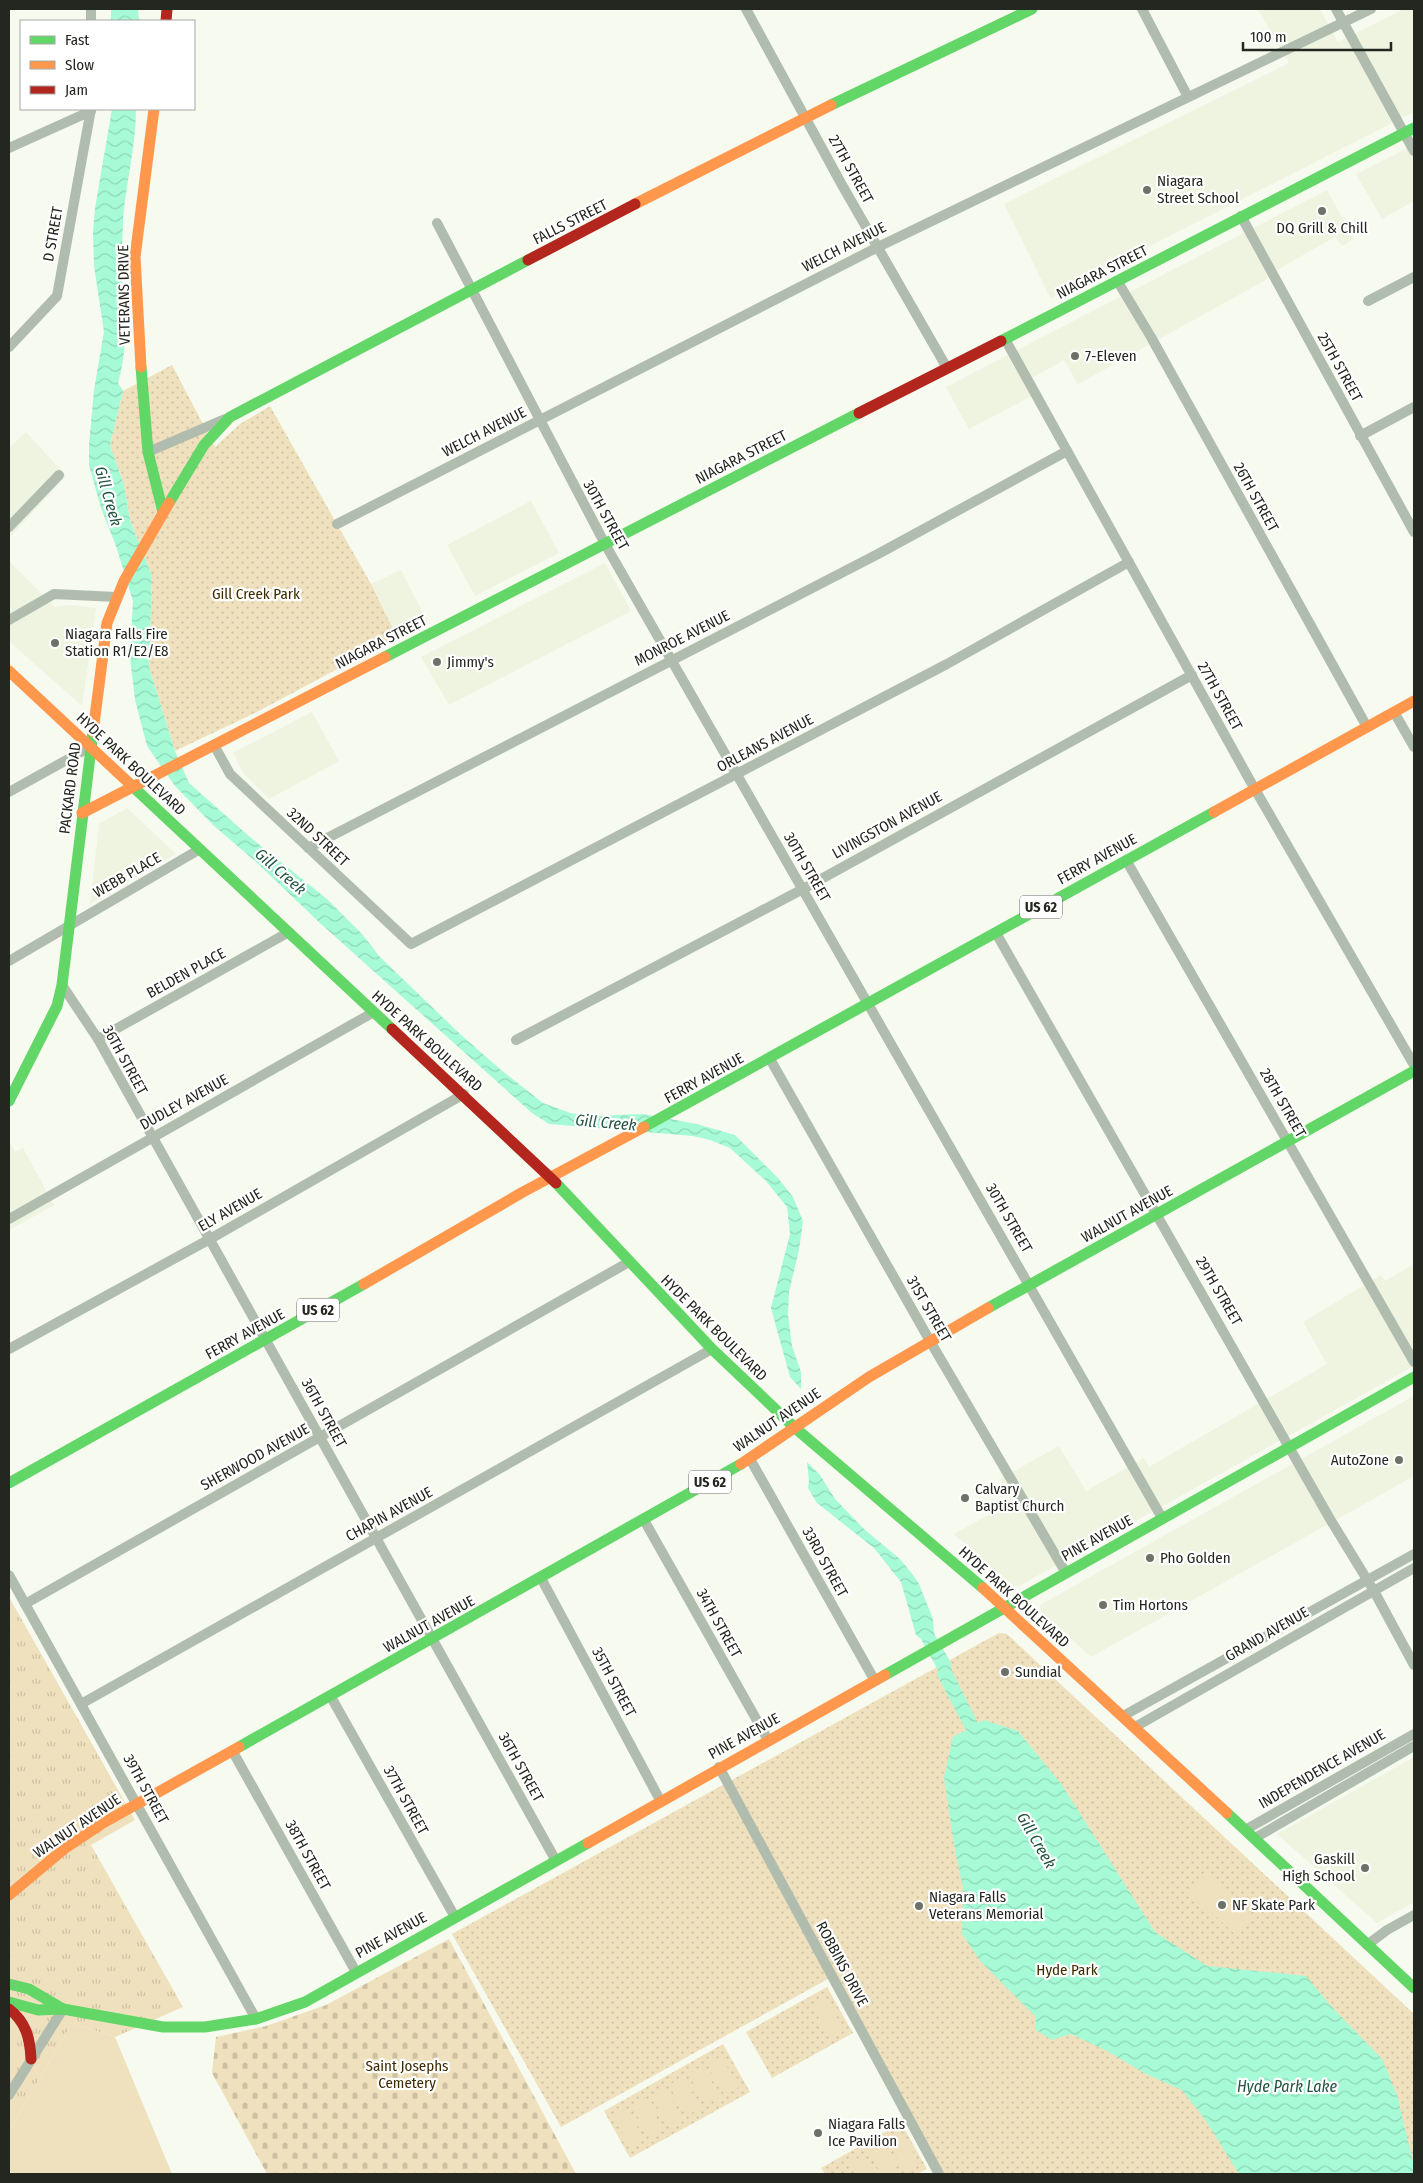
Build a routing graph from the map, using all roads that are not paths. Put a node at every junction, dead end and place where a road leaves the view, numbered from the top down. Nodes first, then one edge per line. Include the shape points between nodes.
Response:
1 (746, 9) edge
2 (1032, 9) edge
3 (1142, 9) edge
4 (1336, 9) edge
5 (1371, 9) edge
6 (1343, 23) junction
7 (1188, 97) junction
8 (91, 110) edge
9 (154, 110) edge
10 (805, 117) junction
11 (1409, 131) edge
12 (9, 148) edge
13 (1414, 151) edge
14 (1241, 216) junction
15 (437, 223) dead end
16 (878, 246) junction
17 (1414, 277) edge
18 (1118, 282) junction
19 (471, 289) junction
20 (1368, 301) dead end
21 (1005, 339) junction
22 (9, 347) edge
23 (947, 368) junction
24 (1414, 407) edge
25 (230, 417) junction
26 (539, 421) junction
27 (1360, 436) junction
28 (1067, 451) junction
29 (148, 452) junction
30 (59, 475) dead end
31 (163, 512) junction
32 (337, 524) dead end
33 (9, 527) edge
34 (1414, 532) edge
35 (604, 544) junction
36 (1129, 562) junction
37 (116, 597) junction
38 (9, 620) edge
39 (670, 660) junction
40 (9, 671) edge
41 (1192, 675) junction
42 (1414, 701) edge
43 (1394, 712) junction
44 (1367, 727) junction
45 (214, 745) junction
46 (90, 747) junction
47 (1414, 747) edge
48 (736, 775) junction
49 (134, 786) junction
50 (1255, 789) junction
51 (9, 792) edge
52 (82, 813) junction
53 (308, 848) junction
54 (200, 849) junction
55 (1126, 860) junction
56 (803, 889) junction
57 (69, 926) junction
58 (289, 932) junction
59 (996, 933) junction
60 (411, 944) joint
61 (9, 961) edge
62 (62, 985) junction
63 (869, 1004) junction
64 (374, 1012) junction
65 (98, 1039) junction
66 (516, 1040) dead end
67 (770, 1059) junction
68 (1414, 1065) edge
69 (1414, 1072) edge
70 (464, 1094) junction
71 (9, 1101) edge
72 (151, 1138) junction
73 (1288, 1143) junction
74 (550, 1177) junction
75 (1158, 1214) junction
76 (9, 1219) edge
77 (210, 1240) junction
78 (629, 1262) junction
79 (1030, 1285) junction
80 (266, 1340) junction
81 (930, 1341) junction
82 (9, 1349) edge
83 (712, 1349) junction
84 (1414, 1362) edge
85 (1414, 1377) edge
86 (794, 1427) junction
87 (320, 1437) junction
88 (1290, 1447) junction
89 (750, 1458) junction
90 (9, 1483) edge
91 (1162, 1518) junction
92 (644, 1520) junction
93 (377, 1538) junction
94 (1414, 1554) edge
95 (1414, 1568) edge
96 (1066, 1573) junction
97 (9, 1575) edge
98 (541, 1578) junction
99 (1367, 1580) junction
100 (1374, 1591) junction
101 (25, 1604) junction
102 (1005, 1607) junction
103 (434, 1639) junction
104 (1414, 1665) edge
105 (874, 1681) junction
106 (331, 1697) junction
107 (82, 1704) junction
108 (1123, 1716) junction
109 (1135, 1727) junction
110 (1414, 1734) edge
111 (768, 1740) junction
112 (1414, 1746) edge
113 (233, 1752) junction
114 (718, 1768) junction
115 (660, 1800) junction
116 (137, 1804) junction
117 (1245, 1830) junction
118 (1255, 1838) junction
119 (555, 1859) junction
120 (9, 1895) edge
121 (1414, 1915) edge
122 (455, 1917) junction
123 (1367, 1945) junction
124 (356, 1972) junction
125 (9, 1984) edge
126 (1414, 1988) edge
127 (9, 2002) edge
128 (9, 2009) edge
129 (63, 2009) junction
130 (256, 2019) junction
131 (31, 2059) junction
132 (9, 2095) edge
133 (939, 2174) edge

1 - 10 street, 27TH STREET
2 - 10 main road, FALLS STREET
3 - 7 street
4 - 6 street
5 - 6 street, WELCH AVENUE
6 - 7 street, WELCH AVENUE
6 - 11 street
7 - 16 street, WELCH AVENUE
8 - 12 street
8 - 22 street, D STREET via 57,296
9 - 29 main road, VETERANS DRIVE via 135,257
10 - 16 street, 27TH STREET
10 - 19 main road, FALLS STREET
11 - 13 street
11 - 14 main road, NIAGARA STREET
14 - 18 main road, NIAGARA STREET
14 - 27 street, 25TH STREET
15 - 19 street, 30TH STREET
16 - 23 street, 27TH STREET
16 - 26 street, WELCH AVENUE
17 - 20 street
18 - 21 main road, NIAGARA STREET
18 - 44 street, 26TH STREET
19 - 25 main road, FALLS STREET
19 - 26 street, 30TH STREET
21 - 23 main road, NIAGARA STREET
21 - 28 street, 27TH STREET
23 - 35 main road, NIAGARA STREET
24 - 27 street
25 - 29 street
25 - 31 main road, FALLS STREET via 204,445
26 - 32 street, WELCH AVENUE
26 - 35 street, 30TH STREET
27 - 34 street, 25TH STREET
28 - 36 street, 27TH STREET
28 - 39 street, MONROE AVENUE via 878,554
29 - 31 main road
30 - 33 street
31 - 37 main road, PACKARD ROAD
35 - 39 street, 30TH STREET
35 - 45 main road, NIAGARA STREET
36 - 41 street, 27TH STREET
36 - 48 street, ORLEANS AVENUE via 947,664
37 - 38 street via 54,594
37 - 46 main road, PACKARD ROAD via 107,623
39 - 48 street, 30TH STREET
39 - 53 street, MONROE AVENUE
40 - 46 main road, HYDE PARK BOULEVARD
41 - 50 street, 27TH STREET
41 - 56 street, LIVINGSTON AVENUE
42 - 43 main road, FERRY AVENUE / US 62
43 - 44 main road, FERRY AVENUE / US 62
43 - 47 street
44 - 50 main road, FERRY AVENUE / US 62
45 - 49 main road, NIAGARA STREET
45 - 53 street, 32ND STREET via 230,774
46 - 49 main road, HYDE PARK BOULEVARD
46 - 51 street
46 - 52 main road, PACKARD ROAD
48 - 56 street, 30TH STREET
48 - 60 street, ORLEANS AVENUE
49 - 52 main road, NIAGARA STREET
49 - 54 main road, HYDE PARK BOULEVARD
50 - 55 main road, FERRY AVENUE / US 62
50 - 68 street, 27TH STREET
52 - 57 main road, PACKARD ROAD
53 - 60 street, 32ND STREET
54 - 57 street, WEBB PLACE
54 - 58 main road, HYDE PARK BOULEVARD
55 - 59 main road, FERRY AVENUE / US 62
55 - 73 street, 28TH STREET
56 - 63 street, 30TH STREET
56 - 66 street, LIVINGSTON AVENUE
57 - 61 street, WEBB PLACE
57 - 62 main road, PACKARD ROAD
58 - 64 main road, HYDE PARK BOULEVARD
58 - 65 street, BELDEN PLACE
59 - 63 main road, FERRY AVENUE / US 62
59 - 75 street, 29TH STREET
62 - 65 street, 36TH STREET
62 - 71 main road, PACKARD ROAD via 57,1006
63 - 67 main road, FERRY AVENUE / US 62
63 - 79 street, 30TH STREET
64 - 70 main road, HYDE PARK BOULEVARD
64 - 72 street, DUDLEY AVENUE
65 - 72 street, 36TH STREET
67 - 74 main road, FERRY AVENUE / US 62
67 - 81 street, 31ST STREET
69 - 73 main road, WALNUT AVENUE / US 62
70 - 74 main road, HYDE PARK BOULEVARD
70 - 77 street, ELY AVENUE
72 - 76 street, DUDLEY AVENUE
72 - 77 street, 36TH STREET
73 - 75 main road, WALNUT AVENUE / US 62
73 - 84 street, 28TH STREET
74 - 78 main road, HYDE PARK BOULEVARD
74 - 80 main road, FERRY AVENUE / US 62
75 - 79 main road, WALNUT AVENUE / US 62
75 - 88 street, 29TH STREET
77 - 80 street, 36TH STREET
77 - 82 street, ELY AVENUE
78 - 83 main road, HYDE PARK BOULEVARD
78 - 87 street, SHERWOOD AVENUE
79 - 81 main road, WALNUT AVENUE / US 62
79 - 91 street, 30TH STREET
80 - 87 street, 36TH STREET
80 - 90 main road, FERRY AVENUE / US 62
81 - 86 main road, WALNUT AVENUE / US 62
81 - 96 street, 31ST STREET
83 - 86 main road, HYDE PARK BOULEVARD
83 - 93 street, CHAPIN AVENUE
85 - 88 main road, PINE AVENUE
86 - 89 main road, WALNUT AVENUE / US 62
86 - 102 main road, HYDE PARK BOULEVARD
87 - 93 street, 36TH STREET
87 - 101 street, SHERWOOD AVENUE
88 - 91 main road, PINE AVENUE
88 - 99 street, 29TH STREET
89 - 92 main road, WALNUT AVENUE / US 62
89 - 105 street, 33RD STREET
91 - 96 main road, PINE AVENUE
92 - 98 main road, WALNUT AVENUE / US 62
92 - 111 street, 34TH STREET
93 - 103 street, 36TH STREET
93 - 107 street, CHAPIN AVENUE
94 - 99 street
95 - 100 street, GRAND AVENUE
96 - 102 main road, PINE AVENUE
97 - 101 street, 39TH STREET
98 - 103 main road, WALNUT AVENUE / US 62
98 - 115 street, 35TH STREET
99 - 100 street, 29TH STREET
99 - 108 street
100 - 104 street, 29TH STREET
100 - 109 street, GRAND AVENUE
101 - 107 street, 39TH STREET
102 - 105 main road, PINE AVENUE
102 - 108 main road, HYDE PARK BOULEVARD
103 - 106 main road, WALNUT AVENUE / US 62
103 - 119 street, 36TH STREET
105 - 111 main road, PINE AVENUE
106 - 113 main road, WALNUT AVENUE / US 62
106 - 122 street, 37TH STREET
107 - 116 street, 39TH STREET
108 - 109 main road, HYDE PARK BOULEVARD
109 - 117 main road, HYDE PARK BOULEVARD
110 - 117 street, INDEPENDENCE AVENUE
111 - 114 main road, PINE AVENUE
112 - 118 street, INDEPENDENCE AVENUE
113 - 116 main road, WALNUT AVENUE / US 62
113 - 124 street, 38TH STREET
114 - 115 main road, PINE AVENUE
114 - 133 street, ROBBINS DRIVE
115 - 119 main road, PINE AVENUE
116 - 120 main road, WALNUT AVENUE / US 62 via 64,1849
116 - 130 street, 39TH STREET
117 - 118 main road, HYDE PARK BOULEVARD
118 - 123 main road, HYDE PARK BOULEVARD
119 - 122 main road, PINE AVENUE
121 - 123 street
122 - 124 main road, PINE AVENUE
123 - 126 main road, HYDE PARK BOULEVARD
124 - 130 main road, PINE AVENUE via 305,2002
125 - 129 main road via 29,1989
127 - 129 main road via 38,2010
128 - 131 main road via 24,2024 30,2040
129 - 130 main road, PINE AVENUE via 163,2027 205,2026
129 - 131 street
131 - 132 street

